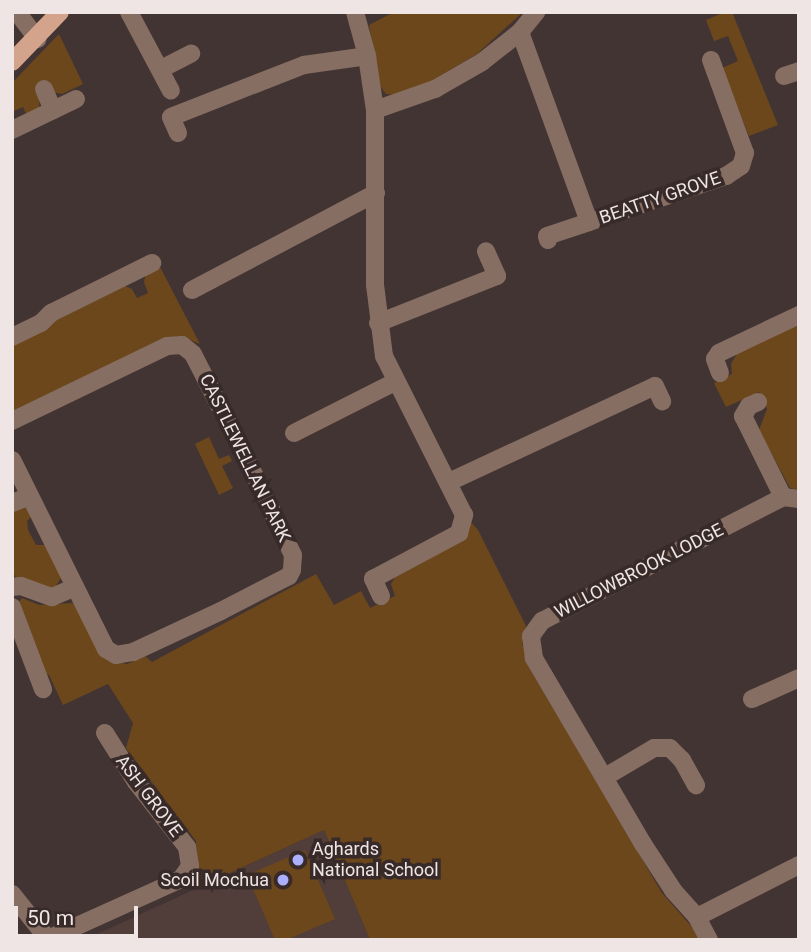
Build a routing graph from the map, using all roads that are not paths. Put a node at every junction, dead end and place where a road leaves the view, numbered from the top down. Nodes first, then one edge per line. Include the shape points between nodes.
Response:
1 (17, 12) edge
2 (61, 12) edge
3 (129, 12) edge
4 (355, 12) edge
5 (536, 12) edge
6 (520, 32) junction
7 (37, 39) junction
8 (191, 54) dead end
9 (367, 56) junction
10 (712, 60) dead end
11 (12, 62) edge
12 (160, 69) junction
13 (44, 89) dead end
14 (171, 91) dead end
15 (76, 99) dead end
16 (53, 110) junction
17 (375, 110) junction
18 (12, 130) edge
19 (178, 133) dead end
20 (376, 193) junction
21 (589, 222) junction
22 (548, 240) dead end
23 (486, 251) dead end
24 (152, 262) dead end
25 (192, 290) dead end
26 (799, 315) edge
27 (378, 323) junction
28 (12, 337) edge
29 (720, 373) dead end
30 (395, 382) junction
31 (662, 401) dead end
32 (758, 402) dead end
33 (12, 421) edge
34 (294, 433) dead end
35 (12, 460) edge
36 (449, 482) junction
37 (30, 496) junction
38 (791, 498) edge
39 (12, 503) edge
40 (12, 587) edge
41 (75, 587) junction
42 (381, 596) dead end
43 (12, 607) edge
44 (799, 678) edge
45 (43, 689) dead end
46 (752, 699) dead end
47 (105, 733) dead end
48 (605, 777) junction
49 (696, 785) dead end
50 (799, 865) edge
51 (12, 894) edge
52 (697, 917) junction
53 (47, 939) edge
54 (709, 940) edge

1 - 7 street
2 - 7 main road
3 - 12 street
4 - 9 street
5 - 6 street
6 - 17 street via 482,62 435,89
6 - 21 street, BEATTY GROVE
7 - 11 main road
8 - 12 street
9 - 17 street
9 - 19 street via 304,65 170,117
10 - 21 street, BEATTY GROVE via 745,153 741,166 726,176
12 - 14 street
13 - 16 street
15 - 16 street
16 - 18 street
17 - 20 street
20 - 25 street
20 - 27 street via 373,247
21 - 22 street, BEATTY GROVE via 547,236
23 - 27 street via 497,275
24 - 28 street via 135,280 51,313
26 - 29 street via 719,353 715,359
27 - 30 street
30 - 34 street
30 - 36 street
31 - 36 street via 655,386
32 - 38 street, WILLOWBROOK LODGE via 743,416
33 - 41 street, CASTLEWELLAN PARK via 167,346 182,345 193,354 293,555 289,576 124,655 106,649
35 - 37 street, CASTLEWELLAN PARK
36 - 42 street via 464,515 459,533 373,579
37 - 39 street
37 - 41 street, CASTLEWELLAN PARK
38 - 48 street, WILLOWBROOK LODGE via 542,621 536,628 531,646 534,658
40 - 41 street via 52,597
43 - 45 street
44 - 46 street
47 - 53 street, ASH GROVE via 187,847 190,866 181,879
48 - 49 street via 654,748 670,748
48 - 52 street, WILLOWBROOK LODGE via 673,890
50 - 52 street
51 - 53 street, ASH GROVE
52 - 54 street, WILLOWBROOK LODGE

